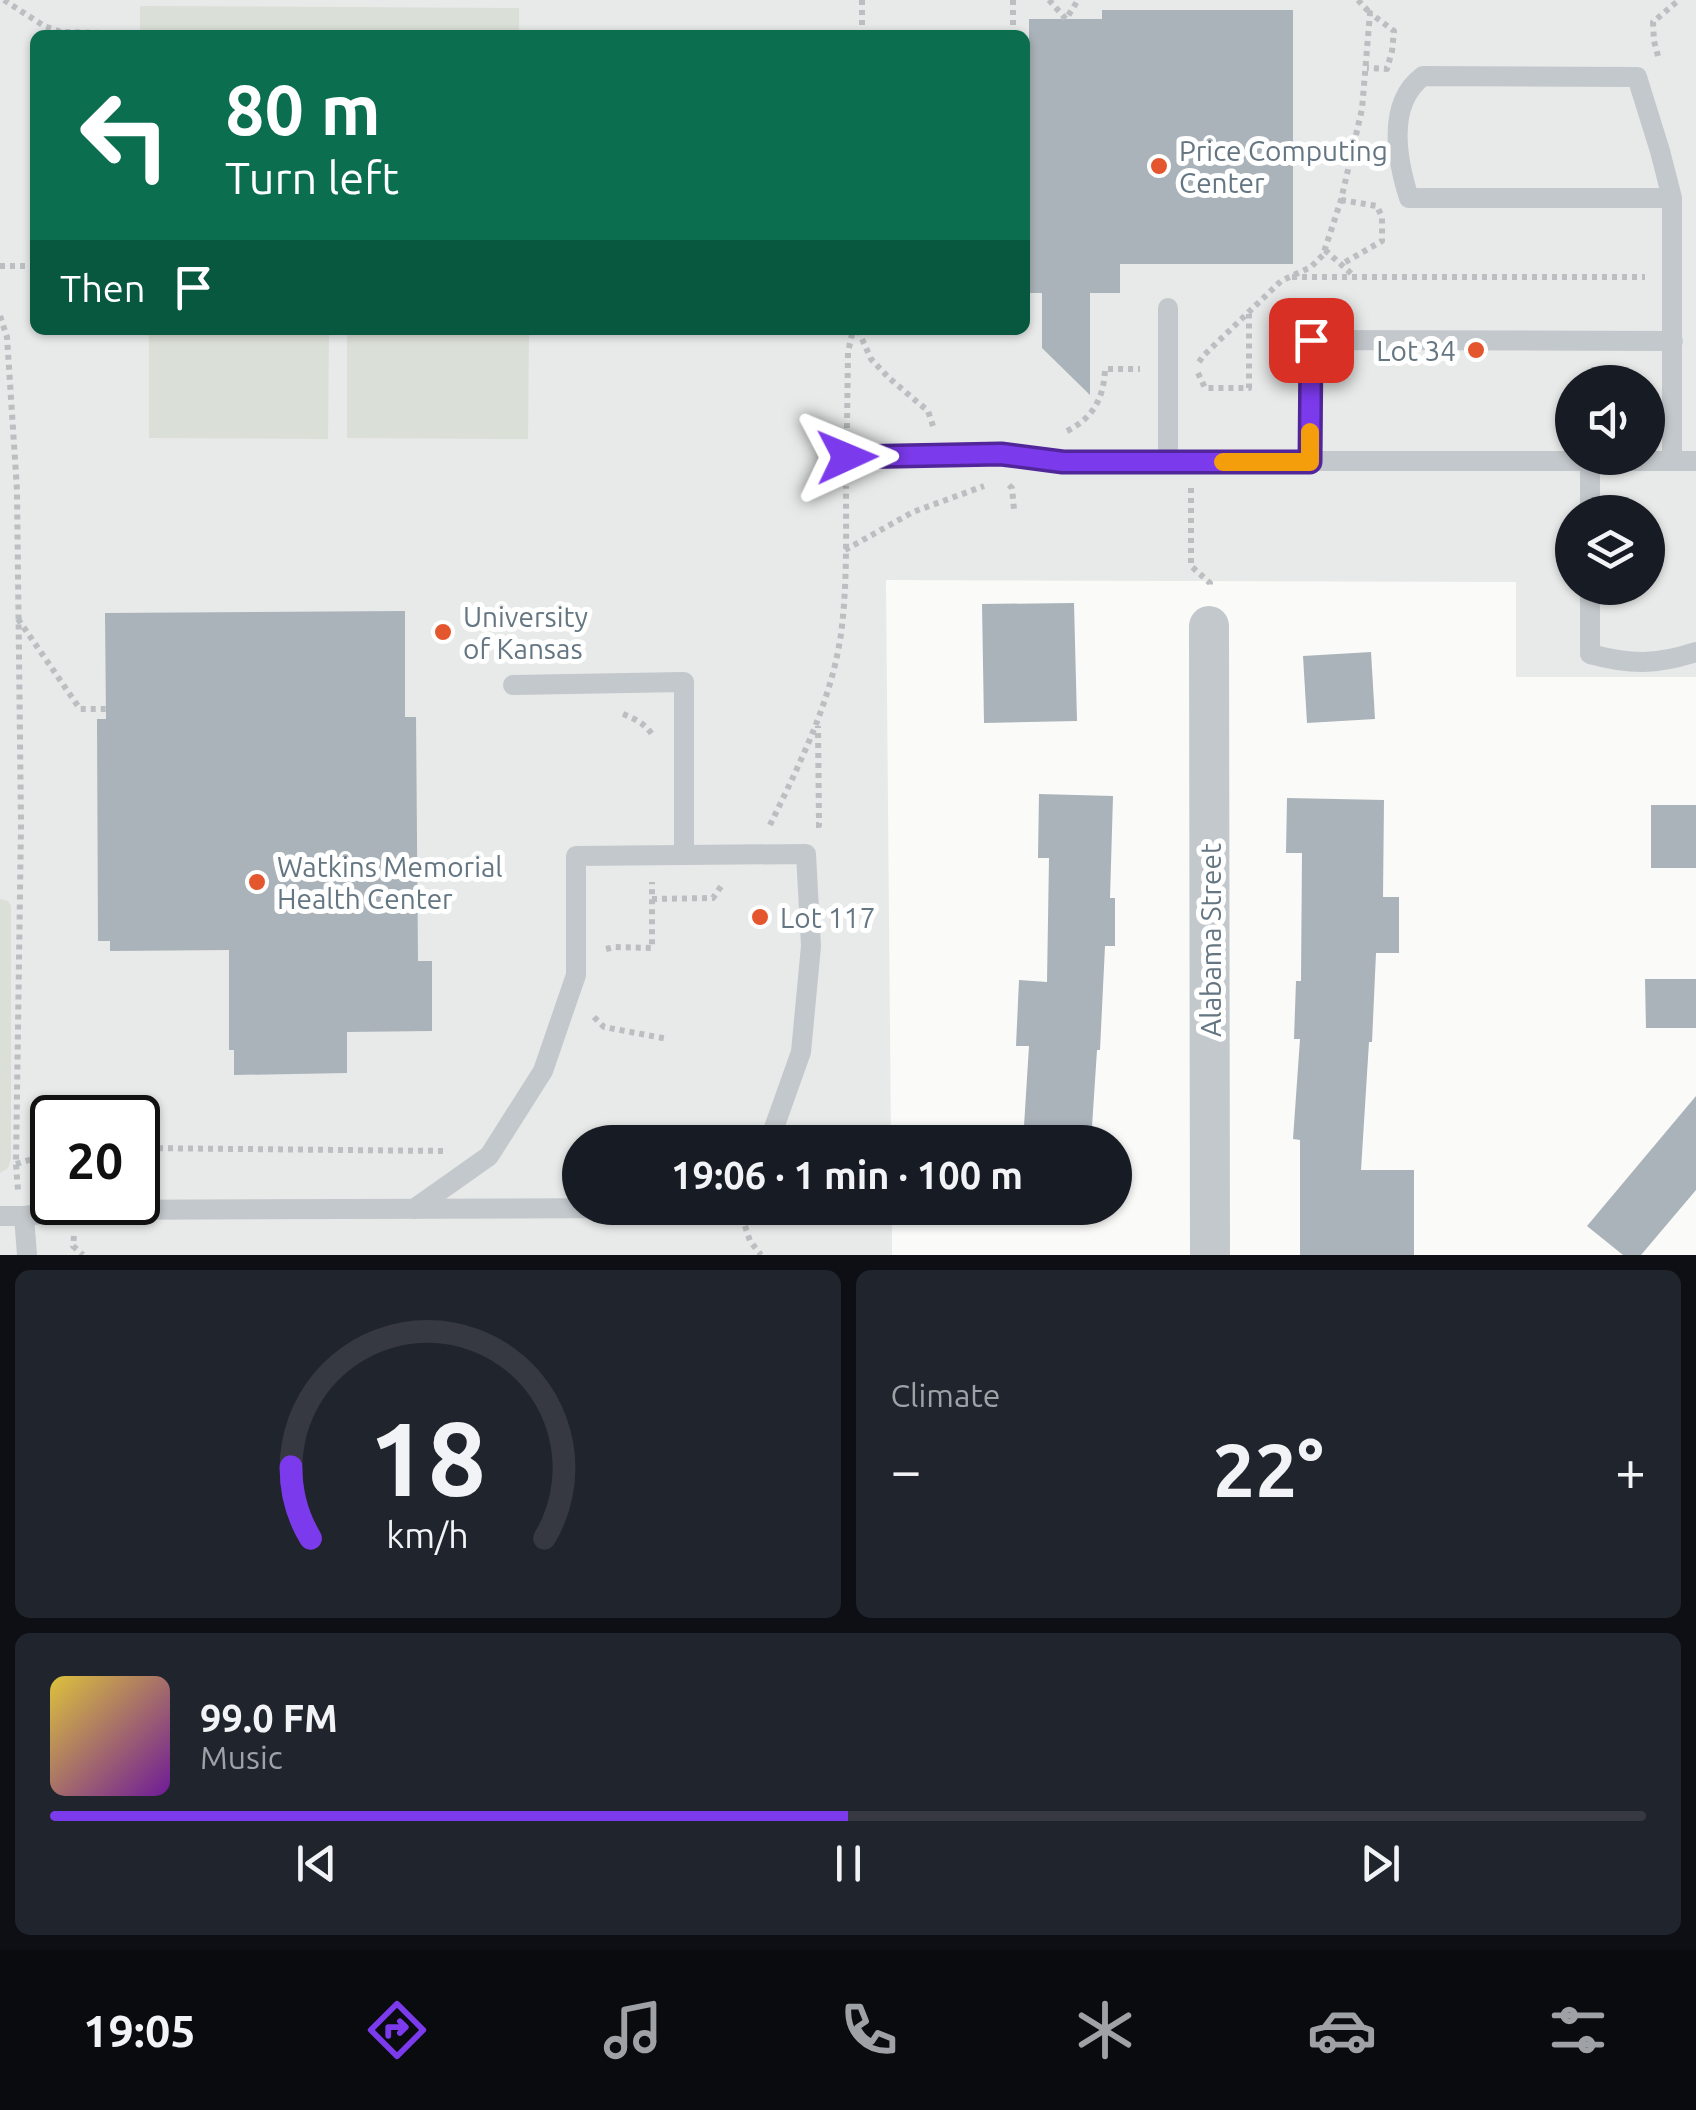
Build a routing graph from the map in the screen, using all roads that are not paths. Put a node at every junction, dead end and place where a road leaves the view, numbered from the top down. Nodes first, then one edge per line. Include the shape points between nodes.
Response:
1 (1672, 198) junction
2 (1168, 308) dead end
3 (1673, 342) junction
4 (841, 457) road end
5 (1555, 461) edge
6 (1665, 461) edge
7 (1672, 461) junction
8 (1696, 461) edge
9 (1168, 462) junction
10 (1310, 462) junction
11 (1590, 605) edge
12 (1210, 626) road end
13 (1696, 652) edge
14 (513, 685) dead end
15 (684, 855) junction
16 (776, 1125) edge
17 (562, 1208) edge
18 (414, 1209) junction
19 (9, 1216) edge
20 (27, 1255) edge
21 (1210, 1255) edge

1 - 1 lane via 1409,198 1398,164 1402,107 1422,76 1637,77
1 - 3 lane
2 - 9 lane
3 - 7 lane
3 - 10 lane via 1311,340
4 - 9 lane via 1001,454 1063,462
5 - 10 lane
6 - 7 lane
7 - 8 lane
9 - 10 lane
11 - 13 lane via 1590,654 1644,664
12 - 21 street, Alabama Street
14 - 15 lane via 684,682
15 - 16 lane via 806,854 812,946 801,1052
15 - 18 lane via 576,856 576,975 543,1072 488,1156
17 - 18 lane
18 - 19 lane
19 - 20 lane

